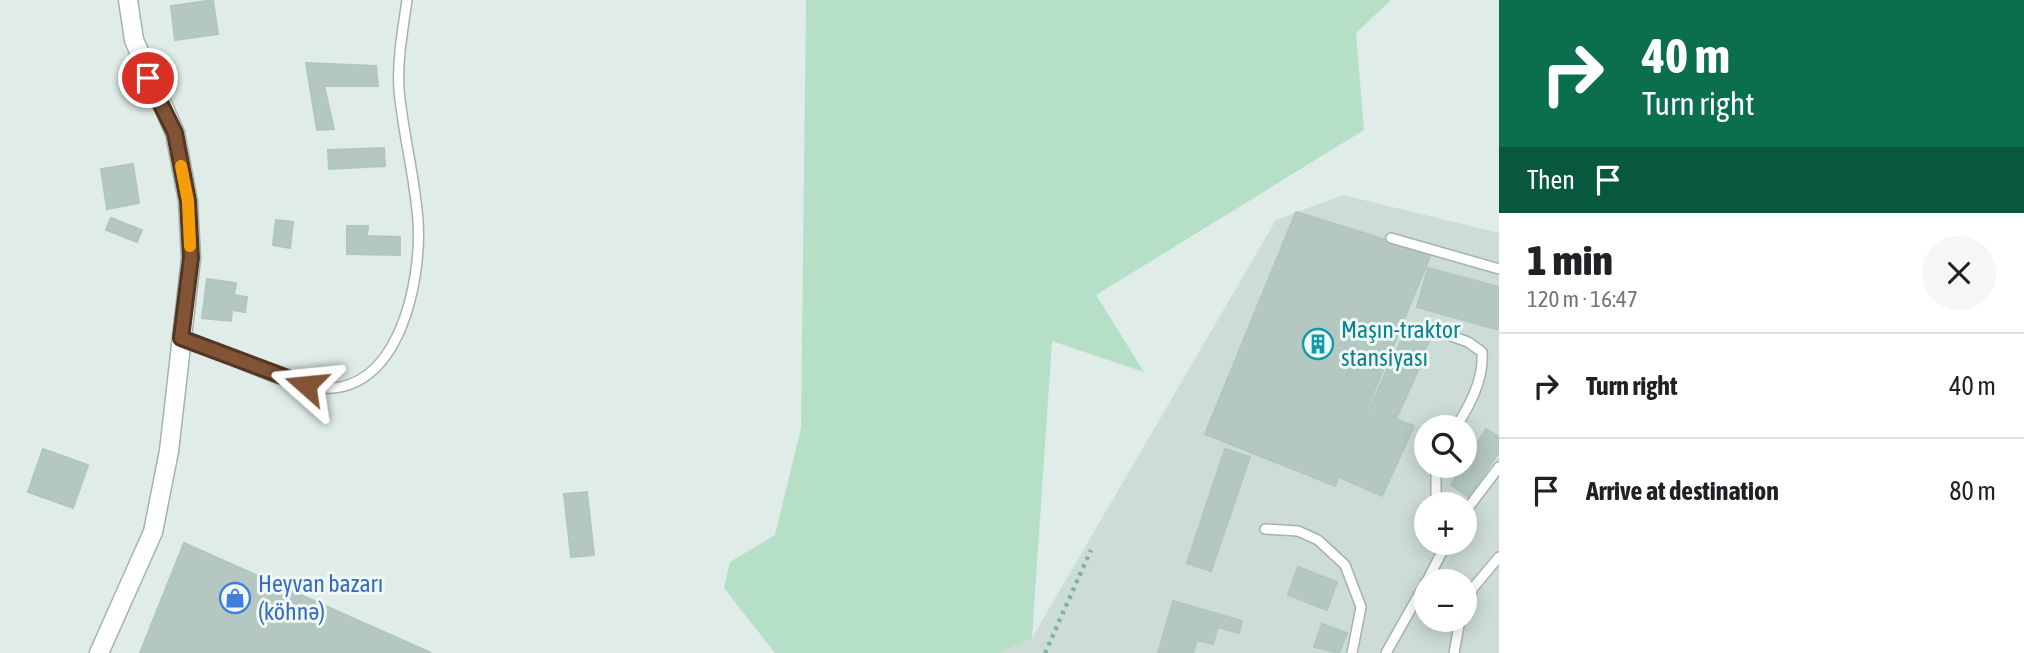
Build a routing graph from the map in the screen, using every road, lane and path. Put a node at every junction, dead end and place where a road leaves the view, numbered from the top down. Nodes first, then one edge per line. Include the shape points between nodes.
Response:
1 (128, 0) edge
2 (407, 0) edge
3 (1391, 237) dead end
4 (1499, 270) edge
5 (1446, 334) dead end
6 (181, 338) junction
7 (1463, 415) edge
8 (1499, 467) edge
9 (1477, 496) edge
10 (1265, 529) dead end
11 (1091, 550) dead end
12 (1499, 557) edge
13 (1477, 584) edge
14 (1414, 603) edge
15 (1458, 632) edge
16 (99, 653) edge
17 (1045, 653) edge
18 (1352, 653) edge
19 (1386, 653) edge
20 (1454, 653) edge

1 - 6 street via 134,40 175,133 188,201 191,258
2 - 6 lane via 399,88 418,222 418,253 402,327 386,357 369,377 321,388 291,382
3 - 4 lane
5 - 7 lane via 1482,352 1481,372
6 - 16 street via 169,451 153,532
8 - 9 lane
10 - 18 lane via 1298,531 1318,540 1345,565 1360,607
11 - 17 path
12 - 13 lane
14 - 19 lane
15 - 20 lane

